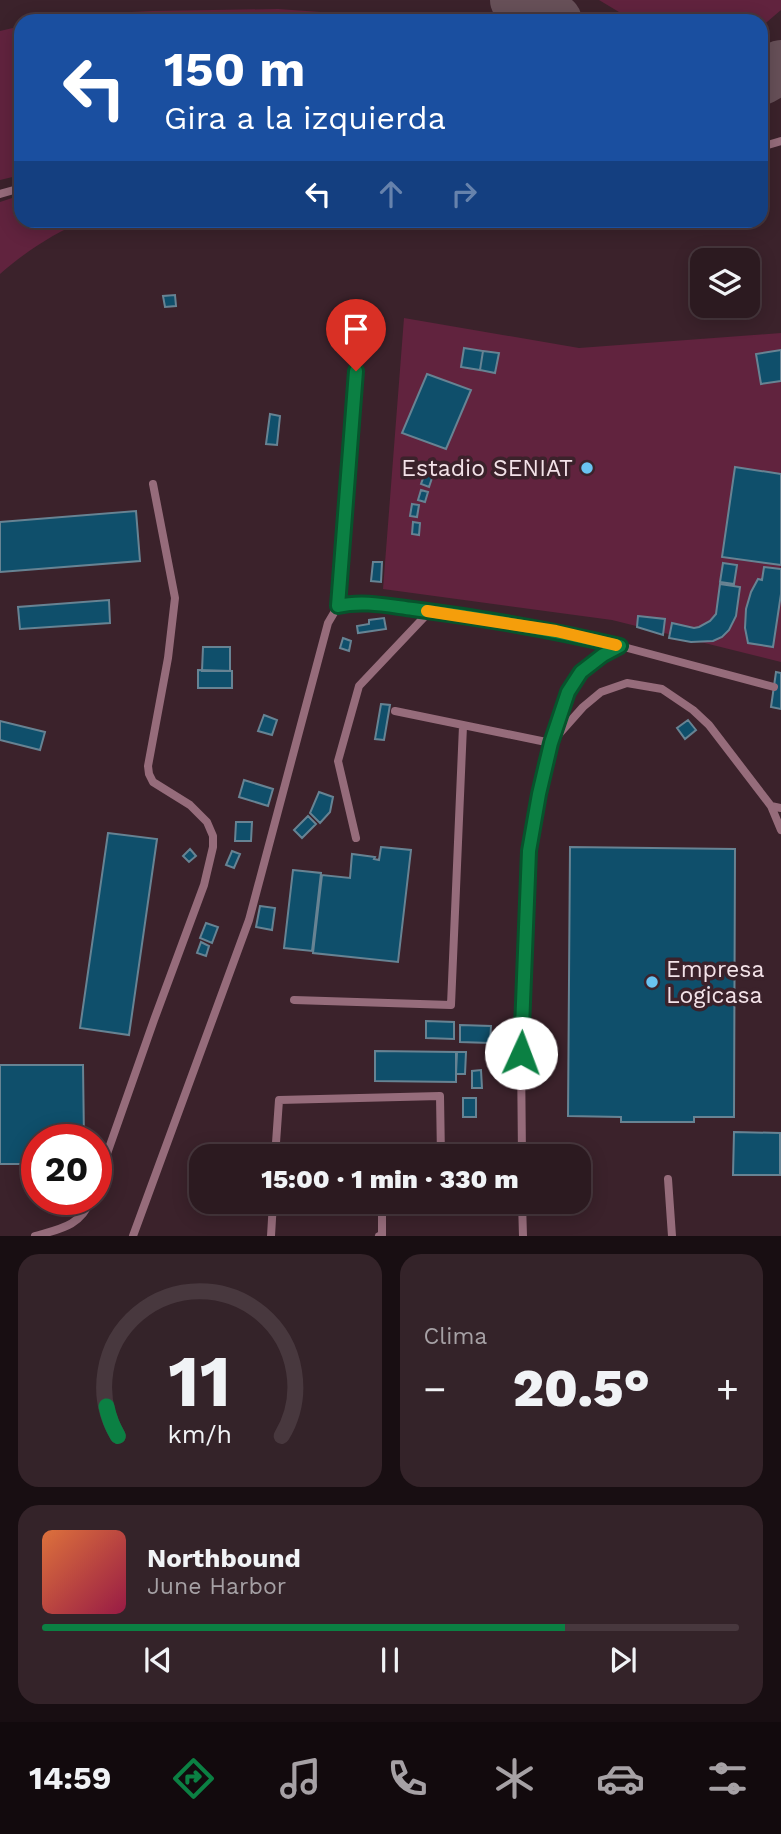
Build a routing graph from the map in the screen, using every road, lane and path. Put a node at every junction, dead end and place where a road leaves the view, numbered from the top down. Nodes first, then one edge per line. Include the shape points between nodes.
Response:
1 (358, 344) dead end
2 (153, 484) dead end
3 (338, 606) junction
4 (429, 611) junction
5 (620, 646) junction
6 (774, 687) dead end
7 (395, 711) dead end
8 (463, 726) junction
9 (551, 743) junction
10 (771, 806) junction
11 (781, 808) edge
12 (781, 830) edge
13 (356, 838) dead end
14 (294, 1000) dead end
15 (112, 1139) edge
16 (276, 1144) edge
17 (441, 1144) edge
18 (522, 1144) edge
19 (668, 1179) dead end
20 (272, 1214) edge
21 (382, 1214) edge
22 (522, 1214) edge
23 (81, 1215) edge
24 (35, 1236) edge
25 (133, 1236) edge
26 (271, 1236) edge
27 (379, 1236) edge
28 (523, 1236) edge
29 (672, 1236) edge

1 - 3 lane
2 - 15 lane via 175,597 149,774 153,782 190,805 206,822 214,847
3 - 4 lane via 353,602
3 - 25 lane via 328,623 249,920
4 - 5 lane
4 - 13 lane via 359,686 338,761
5 - 6 lane
5 - 9 lane via 581,672 568,692
7 - 8 lane
8 - 9 lane
8 - 14 lane via 451,1005
9 - 10 lane via 601,692 627,683 662,689 709,725
9 - 18 lane via 529,851
10 - 11 lane
10 - 12 lane
16 - 17 lane via 279,1100 440,1096
19 - 29 lane
20 - 26 lane
21 - 27 lane
22 - 28 lane
23 - 24 lane via 66,1228

